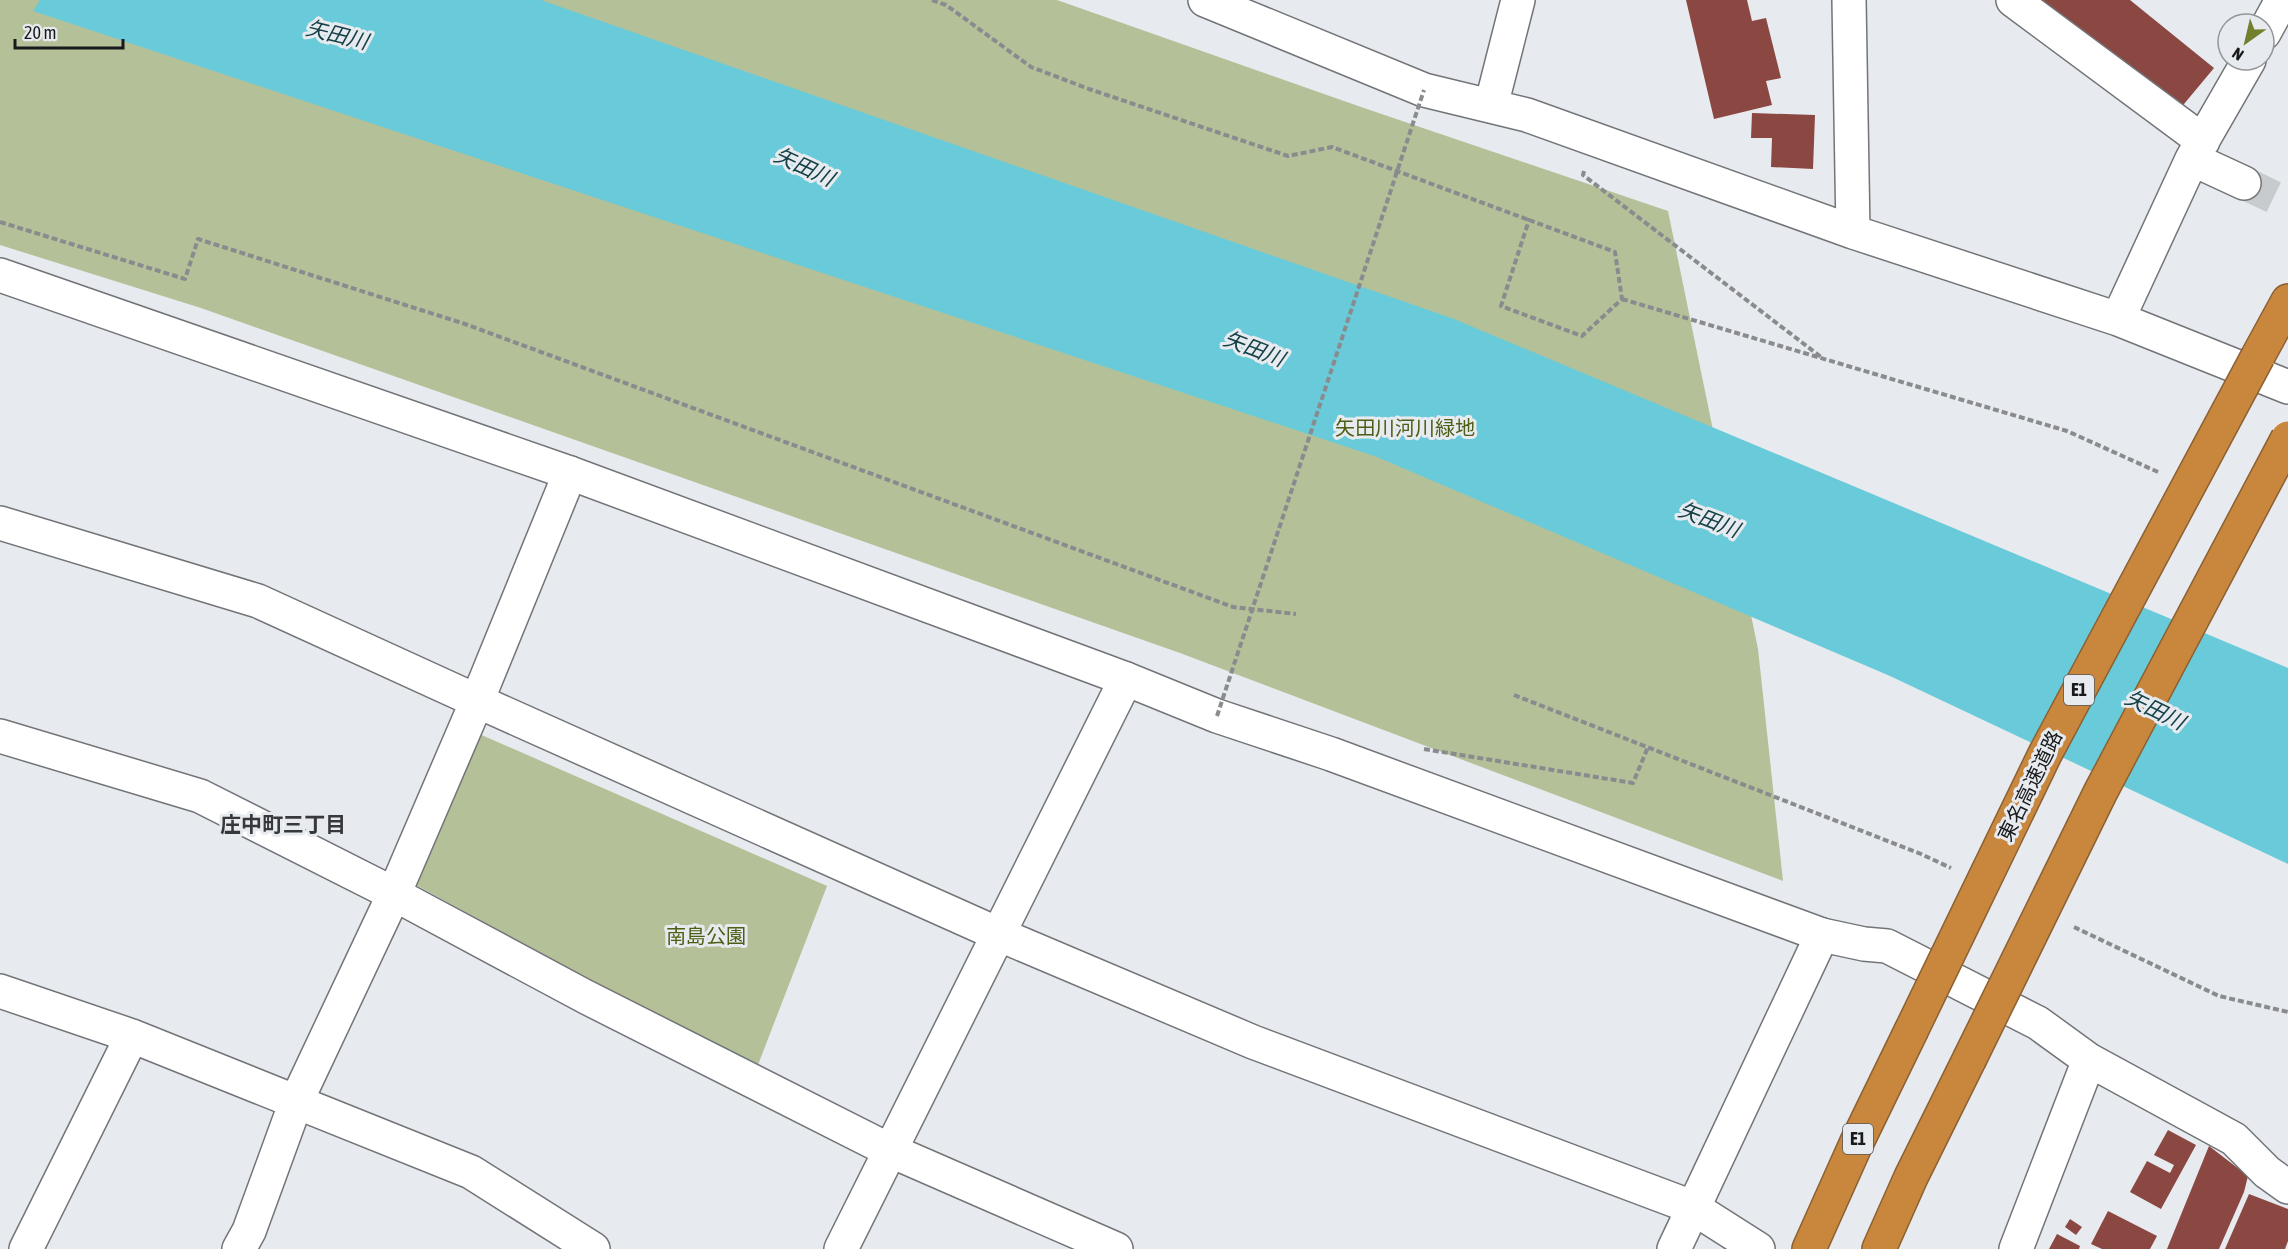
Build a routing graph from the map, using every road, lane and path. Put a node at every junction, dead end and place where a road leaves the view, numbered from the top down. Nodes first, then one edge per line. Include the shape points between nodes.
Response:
1 (932, 0) edge
2 (1205, 0) edge
3 (1518, 0) edge
4 (1849, 0) edge
5 (2013, 0) edge
6 (2242, 72) edge
7 (1424, 90) junction
8 (1491, 106) junction
9 (1596, 140) junction
10 (2198, 150) junction
11 (2244, 183) tunnel mouth
12 (1529, 220) junction
13 (0, 222) edge
14 (1853, 232) junction
15 (0, 275) edge
16 (1622, 299) junction
17 (2288, 301) edge
18 (2118, 319) junction
19 (1824, 360) junction
20 (2288, 387) edge
21 (2288, 438) edge
22 (570, 473) junction
23 (2162, 473) dead end
24 (0, 523) edge
25 (1296, 614) dead end
26 (1126, 679) junction
27 (1514, 695) dead end
28 (477, 701) junction
29 (1217, 716) junction
30 (0, 736) edge
31 (1648, 747) junction
32 (1420, 748) dead end
33 (1953, 869) dead end
34 (394, 894) junction
35 (2070, 925) dead end
36 (998, 934) junction
37 (1822, 935) junction
38 (0, 991) edge
39 (2288, 1012) edge
40 (132, 1036) junction
41 (2089, 1060) junction
42 (296, 1102) junction
43 (890, 1150) junction
44 (2288, 1187) edge
45 (1692, 1207) junction
46 (26, 1249) edge
47 (239, 1249) edge
48 (593, 1249) edge
49 (841, 1249) edge
50 (1116, 1249) edge
51 (1674, 1249) edge
52 (1758, 1249) edge
53 (1809, 1249) edge
54 (1879, 1249) edge
55 (2016, 1249) edge

1 - 12 path via 946,5 1031,67 1089,89 1288,156 1332,147
2 - 7 street
3 - 8 street
4 - 14 street
5 - 10 street
6 - 10 street
7 - 8 street
7 - 29 path, bridge
8 - 9 street
9 - 14 street
9 - 19 path via 1583,175
10 - 11 street
10 - 18 street
12 - 16 path via 1615,252
12 - 16 path via 1501,306 1582,336
13 - 25 path via 185,279 198,239 465,324 1233,607
14 - 18 street
15 - 22 street
16 - 19 path
17 - 53 highway, 東名高速道路 / E1, bridge via 2045,754
18 - 20 street
19 - 23 path via 2067,431
21 - 54 highway, bridge via 2102,792
22 - 26 street
22 - 28 street
24 - 28 street via 258,600
26 - 29 street
26 - 36 street
27 - 31 path
28 - 34 street
28 - 36 street
29 - 37 street via 1331,753
30 - 34 street via 200,796
31 - 32 path via 1633,783
31 - 33 path
34 - 42 street
34 - 43 street via 586,997
35 - 39 path via 2219,996
36 - 43 street
36 - 45 street via 1253,1042
37 - 41 street via 1887,946 2038,1023
37 - 45 street
38 - 40 street
40 - 42 street
40 - 46 street
41 - 44 street via 2234,1139
41 - 55 street
42 - 47 street
42 - 48 street via 471,1172
43 - 49 street
43 - 50 street
45 - 51 street
45 - 52 street

